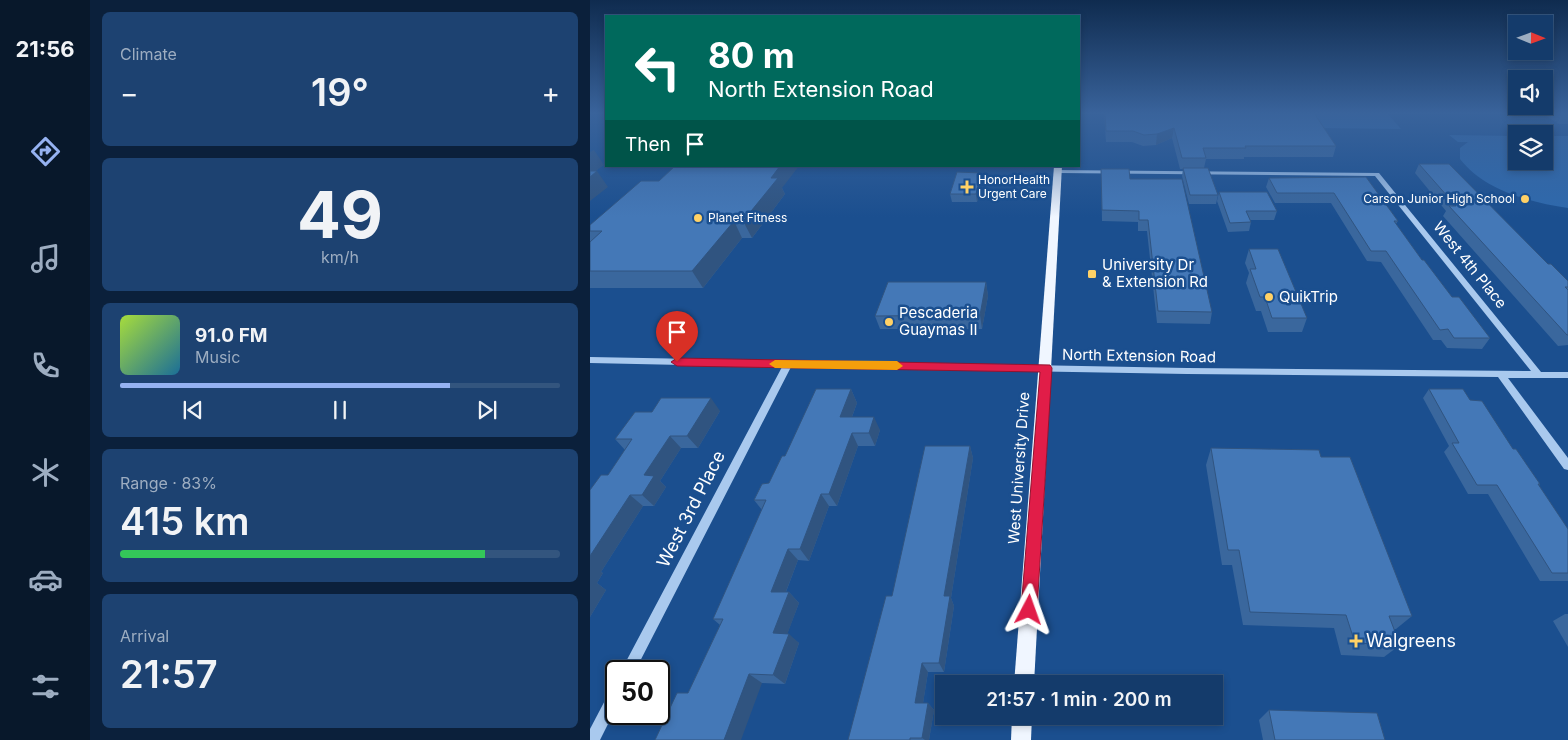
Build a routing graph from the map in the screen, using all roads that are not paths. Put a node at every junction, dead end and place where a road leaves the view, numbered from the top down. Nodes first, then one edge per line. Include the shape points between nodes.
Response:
1 (1058, 169) edge
2 (590, 360) edge
3 (788, 364) junction
4 (1046, 368) junction
5 (1501, 375) junction
6 (1539, 375) junction
7 (1568, 375) edge
8 (1568, 466) edge
9 (634, 660) edge
10 (1025, 675) edge
11 (605, 715) edge
12 (1022, 725) edge
13 (592, 740) edge
14 (1021, 740) edge

1 - 4 main road, West University Drive
1 - 6 street, West 4th Place via 1377,174
2 - 3 street, North Extension Road
3 - 4 street, North Extension Road
3 - 9 street, West 3rd Place
4 - 5 street, North Extension Road
4 - 10 main road, West University Drive
5 - 6 street, North Extension Road
5 - 8 street
6 - 7 street, North Extension Road
11 - 13 street
12 - 14 main road

